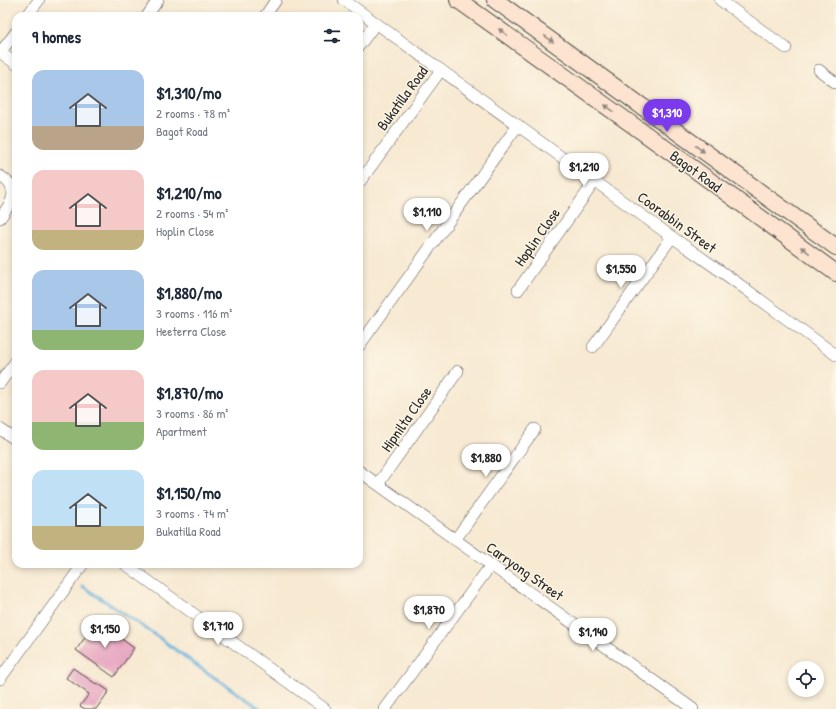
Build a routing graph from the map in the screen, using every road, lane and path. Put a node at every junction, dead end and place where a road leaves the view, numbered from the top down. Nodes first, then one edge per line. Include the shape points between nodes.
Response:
1 (39, 0) edge
2 (158, 0) edge
3 (276, 0) edge
4 (344, 0) edge
5 (458, 0) edge
6 (495, 0) edge
7 (720, 0) edge
8 (30, 12) edge
9 (149, 12) edge
10 (267, 12) edge
11 (361, 12) edge
12 (363, 13) edge
13 (376, 22) junction
14 (12, 37) edge
15 (363, 40) edge
16 (786, 48) dead end
17 (0, 53) edge
18 (12, 61) edge
19 (441, 70) junction
20 (818, 70) dead end
21 (836, 83) edge
22 (518, 126) junction
23 (0, 176) edge
24 (363, 177) edge
25 (595, 181) junction
26 (12, 190) edge
27 (12, 200) edge
28 (0, 218) edge
29 (672, 237) junction
30 (836, 247) edge
31 (836, 273) edge
32 (518, 290) dead end
33 (363, 340) edge
34 (593, 347) dead end
35 (836, 355) edge
36 (12, 366) edge
37 (458, 371) dead end
38 (0, 383) edge
39 (535, 429) dead end
40 (1, 432) edge
41 (12, 438) edge
42 (363, 474) edge
43 (378, 484) junction
44 (455, 540) junction
45 (491, 565) junction
46 (80, 568) edge
47 (131, 568) edge
48 (0, 679) edge
49 (325, 709) edge
50 (385, 709) edge
51 (693, 709) edge

1 - 8 street
2 - 9 street
3 - 10 street
4 - 11 street, Coorabbin Street
31 -> 5 main road, Bagot Road
6 -> 30 main road, Bagot Road
7 - 16 street
12 - 13 street, Coorabbin Street
13 - 15 street
13 - 19 street, Coorabbin Street
14 - 17 street
17 - 18 street
19 - 22 street, Coorabbin Street
19 - 24 street, Bukatilla Road
20 - 21 street
22 - 25 street, Coorabbin Street
22 - 33 street
23 - 26 street via 8,182
25 - 29 street, Coorabbin Street
25 - 32 street, Hoplin Close
27 - 28 street
29 - 34 street
29 - 35 street, Coorabbin Street
36 - 38 street
37 - 43 street, Hipnilta Close
39 - 44 street
40 - 41 street
42 - 43 street, Carryong Street
43 - 44 street, Carryong Street
44 - 45 street, Carryong Street
45 - 50 street
45 - 51 street, Carryong Street
46 - 48 street
47 - 49 street

